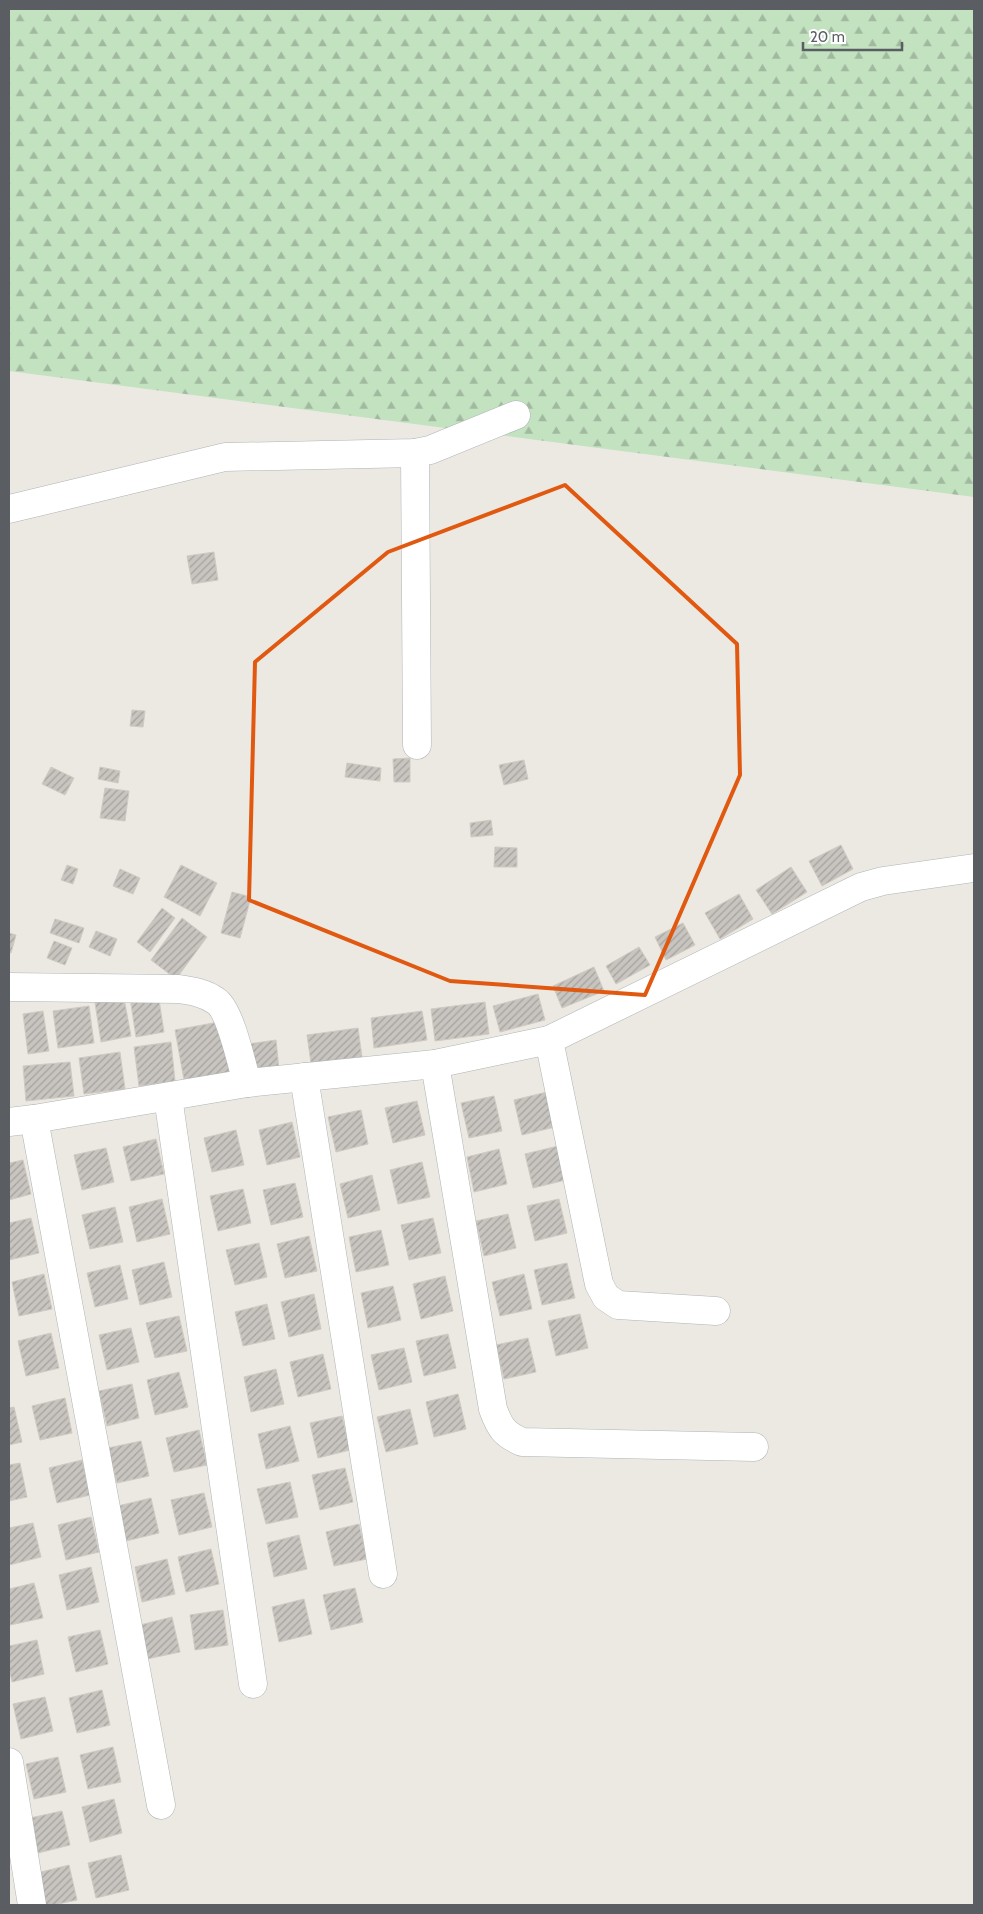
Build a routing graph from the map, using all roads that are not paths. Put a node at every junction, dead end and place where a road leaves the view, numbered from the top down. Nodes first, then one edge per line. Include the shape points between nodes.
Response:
1 (516, 415) dead end
2 (415, 453) junction
3 (9, 509) edge
4 (417, 745) dead end
5 (974, 868) edge
6 (9, 987) edge
7 (549, 1040) junction
8 (435, 1064) junction
9 (304, 1077) junction
10 (247, 1083) junction
11 (168, 1097) junction
12 (21, 1121) edge
13 (716, 1311) dead end
14 (754, 1447) dead end
15 (382, 1574) dead end
16 (253, 1684) dead end
17 (9, 1762) edge
18 (161, 1805) dead end
19 (32, 1905) edge

1 - 2 street via 444,446
2 - 3 street via 225,457
2 - 4 street
5 - 7 street via 861,887
6 - 10 street via 197,992 217,1001 226,1013
7 - 8 street
7 - 13 street via 599,1284 606,1298 618,1305
8 - 9 street
8 - 14 street via 491,1399 498,1424 508,1435 522,1442
9 - 10 street
9 - 15 street
10 - 11 street
11 - 12 street
11 - 16 street
12 - 18 street
17 - 19 street

